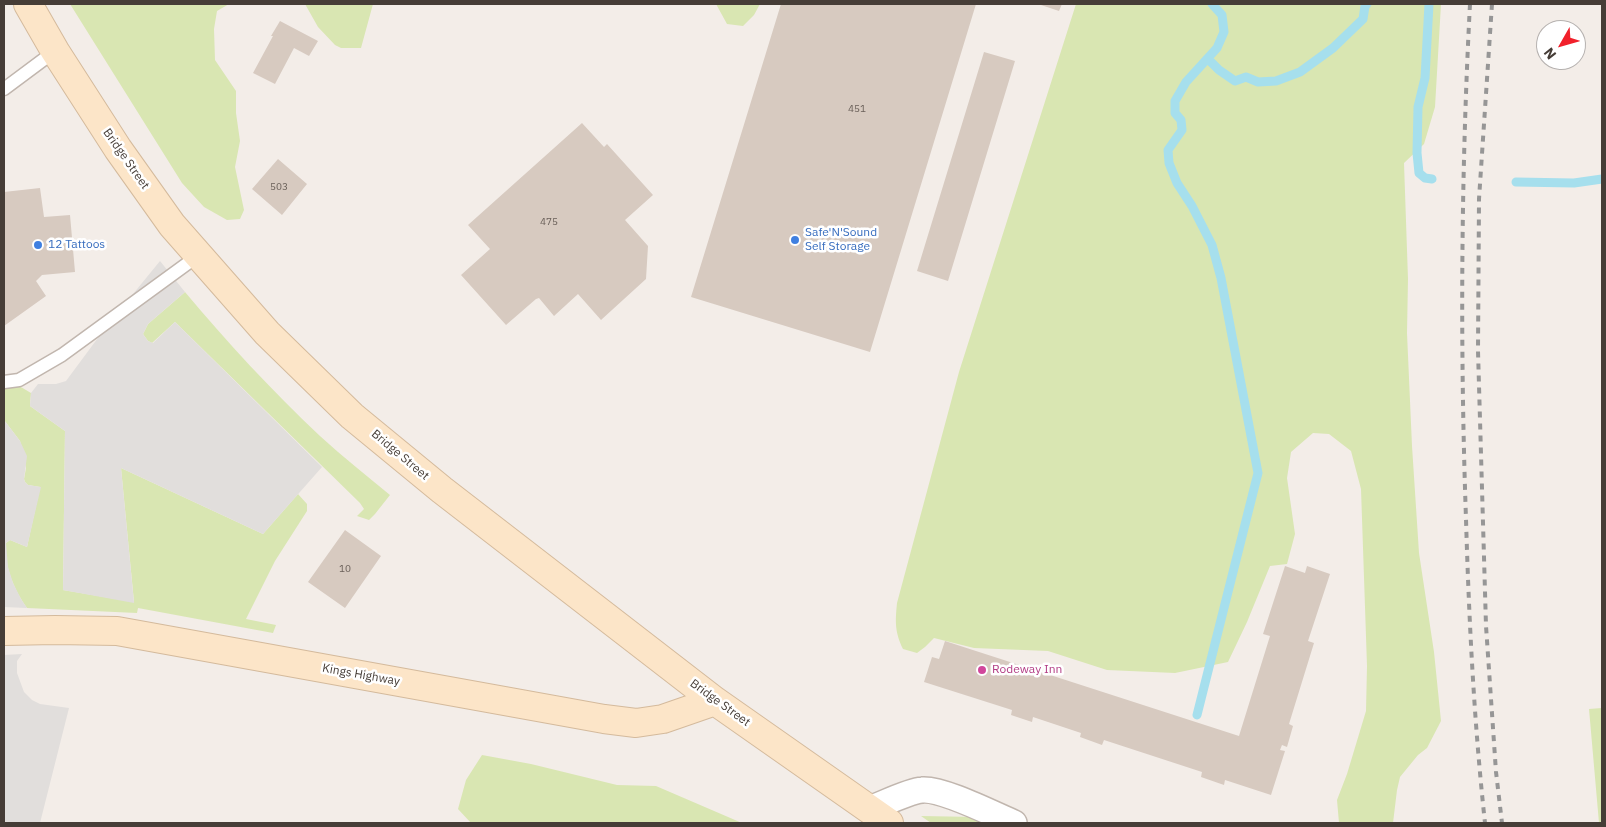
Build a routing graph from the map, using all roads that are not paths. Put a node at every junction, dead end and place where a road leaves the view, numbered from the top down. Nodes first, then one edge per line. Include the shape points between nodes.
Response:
1 (28, 4) edge
2 (55, 51) junction
3 (4, 89) edge
4 (198, 255) junction
5 (4, 382) edge
6 (4, 631) edge
7 (715, 701) junction
8 (880, 816) edge
9 (1014, 823) edge

1 - 2 main road, Bridge Street
2 - 3 lane
2 - 4 main road, Bridge Street via 118,149 172,225
4 - 5 lane via 62,355 19,380
4 - 7 main road, Bridge Street via 267,333 352,416 442,490
6 - 7 main road, Kings Highway via 117,630 636,723 663,719
7 - 8 main road, Bridge Street
8 - 9 street, Bridge Street via 917,791 926,790

